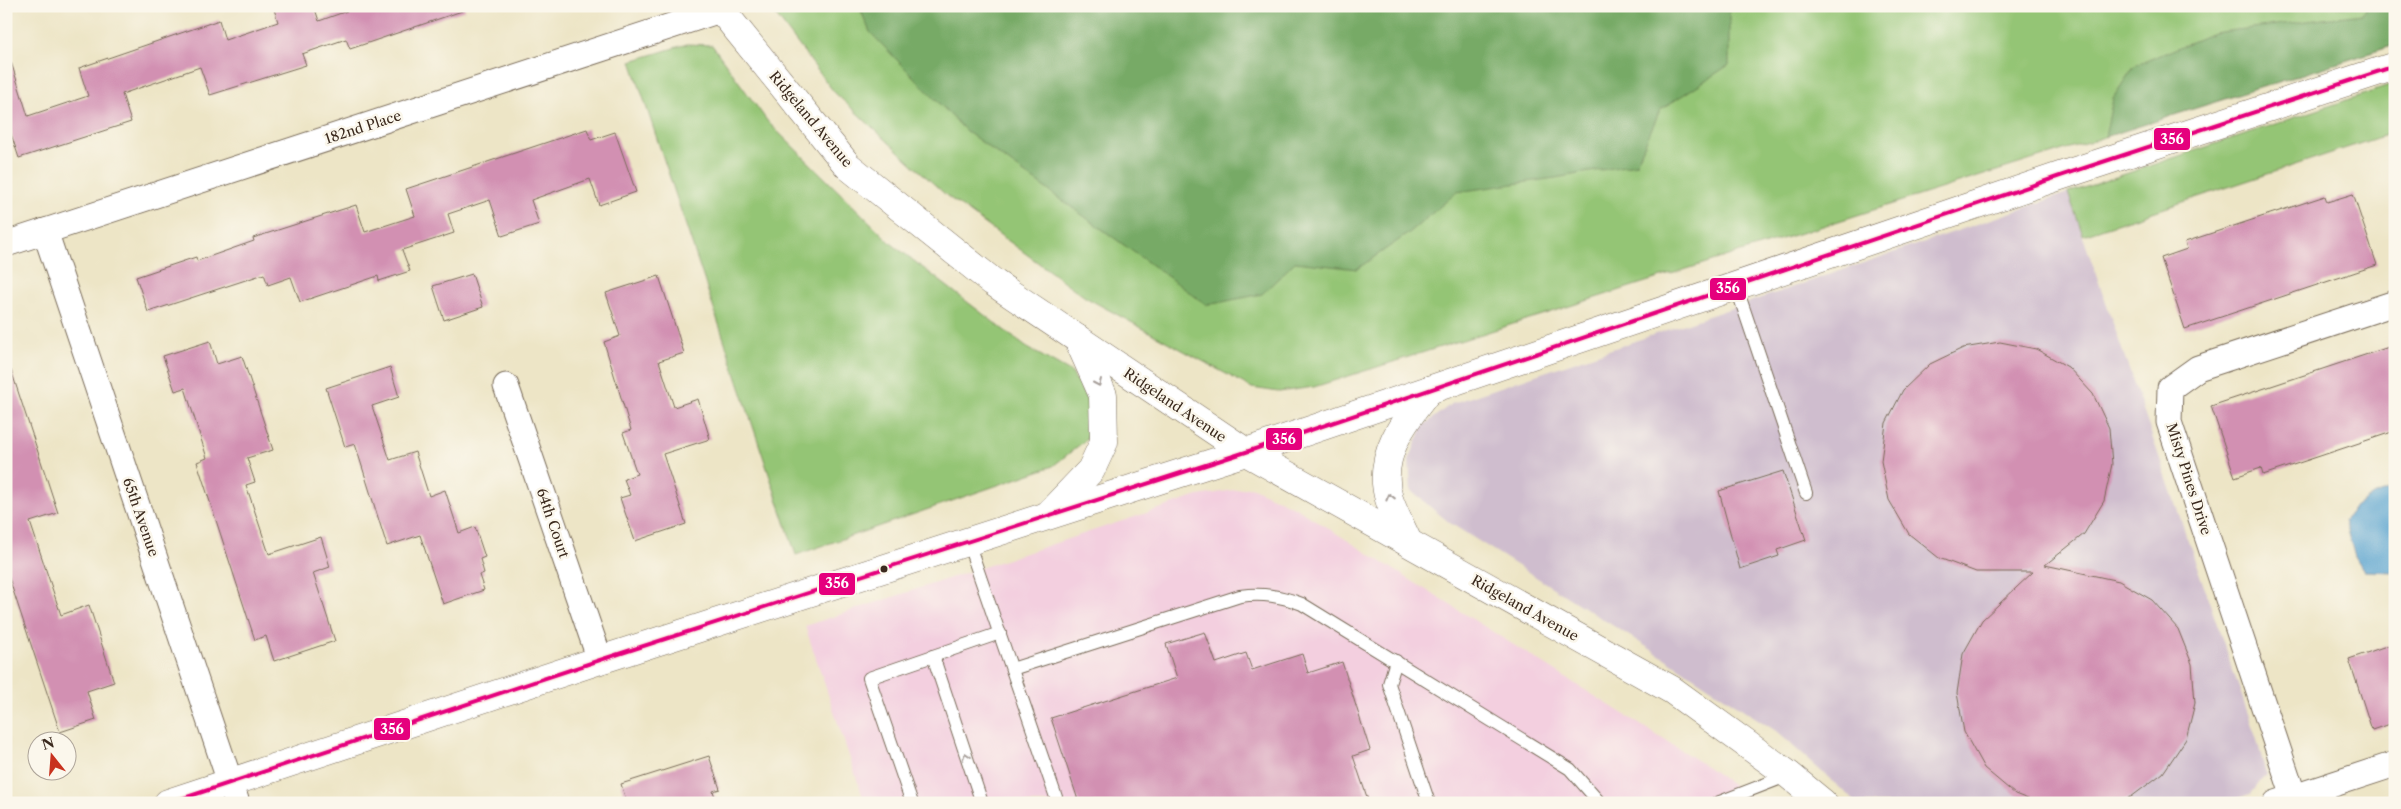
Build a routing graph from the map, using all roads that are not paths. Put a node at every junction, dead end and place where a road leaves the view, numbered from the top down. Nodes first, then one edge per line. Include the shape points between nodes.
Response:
1 (719, 8) edge
2 (2395, 66) edge
3 (45, 231) junction
4 (6, 244) edge
5 (1736, 286) junction
6 (2395, 303) edge
7 (1078, 339) junction
8 (506, 386) dead end
9 (1428, 390) junction
10 (1246, 452) junction
11 (1806, 493) dead end
12 (1047, 516) junction
13 (968, 542) junction
14 (1408, 542) junction
15 (1000, 633) junction
16 (933, 656) junction
17 (600, 660) junction
18 (1396, 661) junction
19 (1012, 669) junction
20 (2395, 764) edge
21 (1789, 774) junction
22 (234, 792) edge
23 (2285, 800) edge
24 (168, 803) edge
25 (912, 803) edge
26 (982, 803) edge
27 (1058, 803) edge
28 (1428, 803) edge
29 (1600, 803) edge
30 (1717, 803) edge
31 (1823, 803) edge

1 - 3 street, 182nd Place
1 - 7 street, Ridgeland Avenue via 848,166 993,282
2 - 5 street
3 - 4 street, 182nd Place
3 - 22 street, 65th Avenue
5 - 9 street
5 - 11 lane
6 - 23 street, Misty Pines Drive via 2198,368 2170,388 2169,422
7 - 10 street, Ridgeland Avenue
7 -> 12 street via 1103,395 1104,442 1091,470
8 - 17 street, 64th Court
9 - 10 street
14 -> 9 street via 1389,498 1386,467 1402,423
10 - 12 street
10 - 14 street, Ridgeland Avenue
12 - 13 street
13 - 15 lane
13 - 17 street
14 - 21 street, Ridgeland Avenue via 1672,690
15 - 16 lane
15 - 19 lane
16 - 25 lane via 869,678
26 -> 16 lane
17 - 22 street
18 - 19 lane via 1302,604 1261,593 1240,596
18 - 28 lane via 1389,684
18 - 29 lane via 1570,769
19 - 27 lane
20 - 23 street
21 - 30 lane
21 - 31 street, Ridgeland Avenue
22 - 24 street

